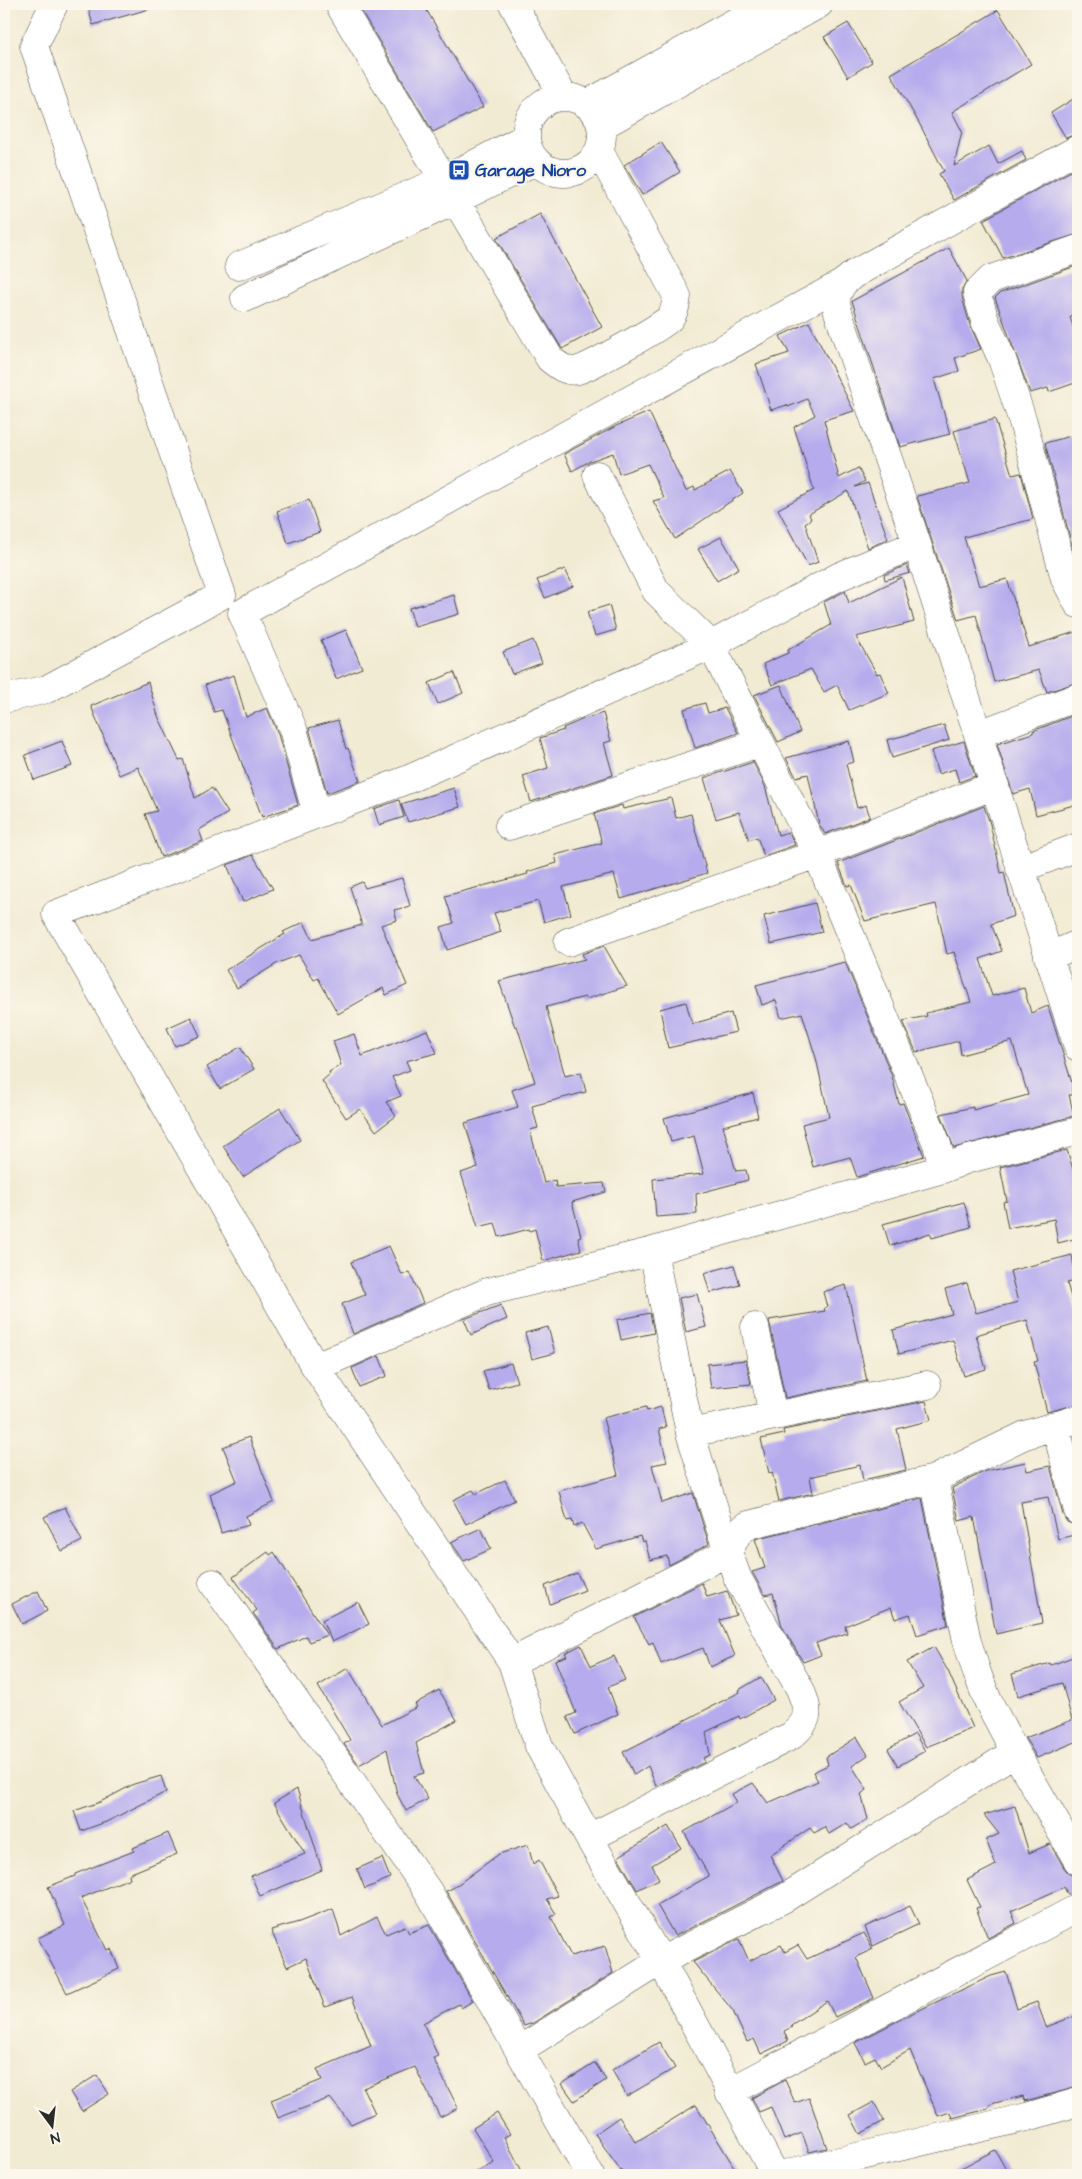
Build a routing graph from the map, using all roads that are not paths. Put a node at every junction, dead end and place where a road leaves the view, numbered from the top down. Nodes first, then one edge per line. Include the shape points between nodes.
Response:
1 (54, 4) edge
2 (340, 4) edge
3 (513, 4) edge
4 (768, 4) edge
5 (819, 4) edge
6 (587, 119) junction
7 (1078, 149) edge
8 (530, 150) junction
9 (450, 190) junction
10 (1078, 249) edge
11 (239, 266) dead end
12 (843, 283) junction
13 (245, 298) dead end
14 (597, 475) dead end
15 (917, 544) junction
16 (1078, 604) edge
17 (711, 645) junction
18 (1078, 697) edge
19 (4, 699) edge
20 (979, 734) junction
21 (759, 743) junction
22 (995, 785) junction
23 (317, 814) junction
24 (509, 826) dead end
25 (1078, 847) edge
26 (817, 854) junction
27 (1020, 869) junction
28 (568, 942) dead end
29 (1078, 944) edge
30 (1048, 957) junction
31 (1078, 1047) edge
32 (1078, 1131) edge
33 (943, 1169) junction
34 (653, 1251) junction
35 (754, 1327) dead end
36 (316, 1367) junction
37 (927, 1385) dead end
38 (773, 1416) junction
39 (1066, 1422) edge
40 (690, 1433) junction
41 (934, 1479) junction
42 (1078, 1511) edge
43 (728, 1552) junction
44 (213, 1582) dead end
45 (512, 1662) junction
46 (1015, 1752) junction
47 (589, 1838) junction
48 (1078, 1861) edge
49 (1078, 1908) edge
50 (661, 1961) junction
51 (519, 2050) junction
52 (729, 2092) junction
53 (1078, 2102) edge
54 (590, 2175) edge
55 (775, 2175) edge
56 (780, 2175) edge

1 - 19 street via 34,46 222,595 46,689
2 - 9 street
3 - 6 street
4 - 6 street
5 - 6 street
6 - 8 street via 550,99 539,105 526,126
6 - 8 street via 591,162 581,169 557,173 545,168
6 - 9 street via 676,296 669,319 578,370 562,369 550,359
7 - 12 street
8 - 9 street
9 - 11 street
9 - 13 street
10 - 16 street via 991,279 977,294 1023,422 1065,579
12 - 15 street via 835,298 838,312
12 - 23 street via 242,613 293,729
14 - 17 street via 656,591
15 - 17 street via 838,577
15 - 20 street
17 - 21 street
17 - 23 street via 417,776
18 - 20 street
20 - 22 street
21 - 24 street
21 - 26 street
22 - 26 street
22 - 27 street
23 - 36 street via 56,914
25 - 27 street
26 - 28 street
26 - 33 street via 938,1144
27 - 30 street
29 - 30 street
30 - 31 street
32 - 33 street via 965,1160
33 - 34 street
34 - 36 street via 487,1292
34 - 40 street
35 - 38 street
36 - 45 street
37 - 38 street
38 - 40 street
39 - 41 street via 1025,1435
39 - 42 street
40 - 43 street
41 - 43 street via 748,1525 738,1533
41 - 46 street via 967,1641 988,1701
43 - 45 street
43 - 47 street via 738,1579 800,1689 807,1716 802,1727 791,1736
44 - 51 street via 428,1891
45 - 47 street via 539,1746
46 - 48 street
46 - 50 street via 785,1898
47 - 50 street
49 - 52 street
50 - 51 street
50 - 52 street
51 - 54 street
52 - 55 street
53 - 56 street

